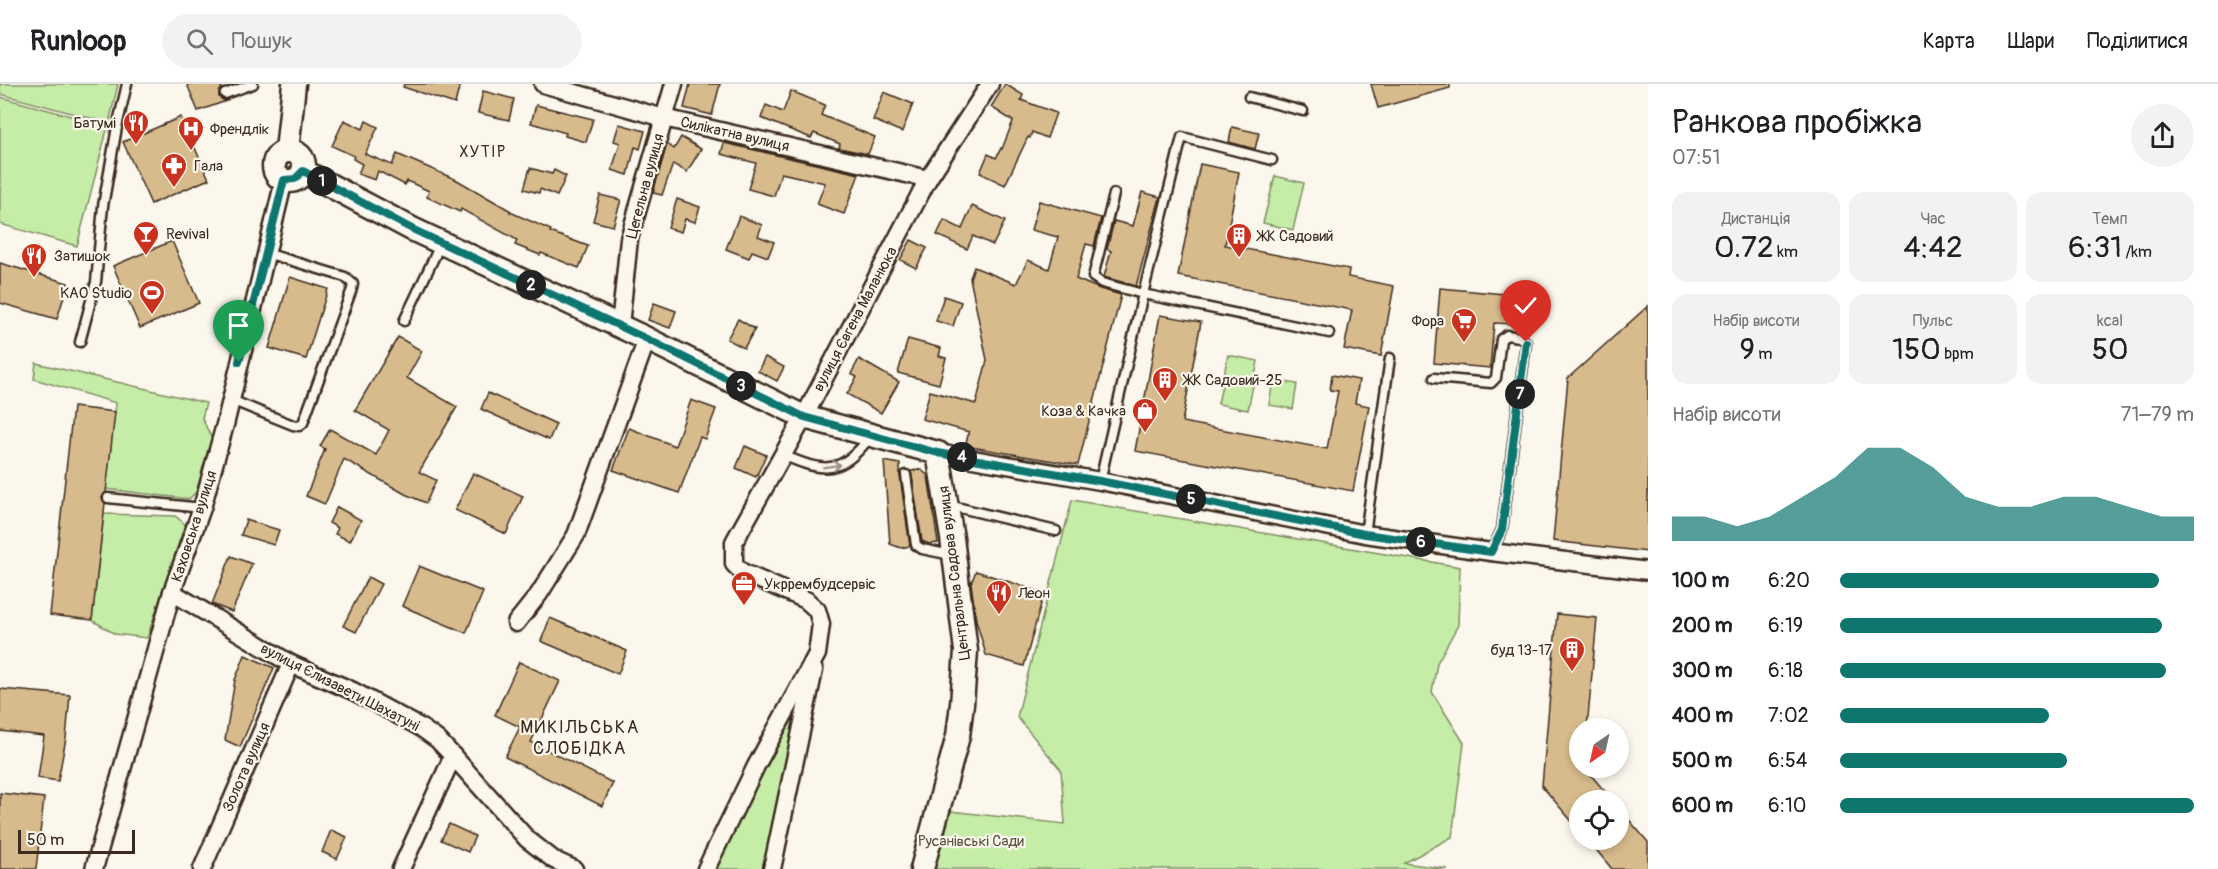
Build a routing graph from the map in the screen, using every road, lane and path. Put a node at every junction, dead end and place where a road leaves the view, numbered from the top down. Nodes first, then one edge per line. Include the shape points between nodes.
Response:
1 (128, 84) edge
2 (253, 84) edge
3 (294, 84) edge
4 (543, 84) edge
5 (674, 84) edge
6 (990, 84) edge
7 (225, 94) dead end
8 (1249, 97) dead end
9 (1303, 111) dead end
10 (664, 118) junction
11 (1272, 160) dead end
12 (293, 175) junction
13 (928, 179) junction
14 (1114, 194) dead end
15 (441, 242) junction
16 (266, 253) junction
17 (1143, 294) junction
18 (404, 321) dead end
19 (620, 326) junction
20 (1329, 333) dead end
21 (647, 339) junction
22 (80, 342) dead end
23 (1390, 358) dead end
24 (1434, 378) dead end
25 (231, 400) junction
26 (804, 417) junction
27 (871, 435) junction
28 (938, 453) junction
29 (783, 454) junction
30 (906, 475) dead end
31 (1100, 481) junction
32 (108, 498) dead end
33 (947, 505) junction
34 (202, 508) junction
35 (1056, 531) dead end
36 (1365, 534) junction
37 (1491, 552) junction
38 (954, 555) junction
39 (1648, 571) edge
40 (172, 592) junction
41 (516, 623) dead end
42 (817, 654) junction
43 (291, 664) junction
44 (453, 756) junction
45 (94, 869) edge
46 (202, 869) edge
47 (401, 869) edge
48 (574, 869) edge
49 (706, 869) edge
50 (772, 869) edge
51 (922, 869) edge

1 - 22 lane via 103,206 96,282
2 - 7 lane
3 - 12 main road via 287,151 301,156 304,163
4 - 10 street, Силікатна вулиця
5 - 10 street, Цегельна вулиця
6 - 13 street, вулиця Євгена Маланюка
8 - 9 lane
10 - 13 street, Силікатна вулиця
10 - 19 street, Цегельна вулиця via 629,239
11 - 17 lane via 1182,137
12 - 15 main road
12 - 16 street, Каховська вулиця
13 - 26 street, вулиця Євгена Маланюка
14 - 17 lane via 1093,277 1102,284
15 - 18 lane
15 - 19 main road
16 - 25 street, Каховська вулиця
16 - 25 lane via 345,277 353,284 352,289 303,423 294,425
17 - 20 lane
17 - 31 lane
19 - 21 main road
21 - 26 main road
21 - 41 street via 576,535
23 - 36 lane
24 - 37 lane via 1491,383 1496,378 1501,339 1507,335 1526,342 1502,530
25 - 34 street, Каховська вулиця
26 - 27 main road
26 - 29 street, вулиця Євгена Маланюка
27 - 28 main road
29 -> 27 lane via 829,468 859,451
28 - 31 street
28 - 33 main road, Центральна Садова вулиця
29 - 42 street, вулиця Євгена Маланюка via 734,542 734,564 742,572 806,600 818,610 821,624
30 - 38 lane via 916,545
31 - 36 street
32 - 34 lane
33 - 35 lane
33 - 38 main road, Центральна Садова вулиця
34 - 40 street, Каховська вулиця
36 - 37 street
37 - 39 street
38 - 51 main road, Центральна Садова вулиця via 966,651 962,704 958,736
40 - 43 street, вулиця Єлизавети Шахатуні
40 - 45 street, Каховська вулиця
42 - 49 street, вулиця Євгена Маланюка
42 - 50 street, вулиця Євгена Маланюка
43 - 44 street, вулиця Єлизавети Шахатуні via 420,727
43 - 46 street, Золота вулиця
44 - 47 street
44 - 48 street, вулиця Єлизавети Шахатуні via 526,840

